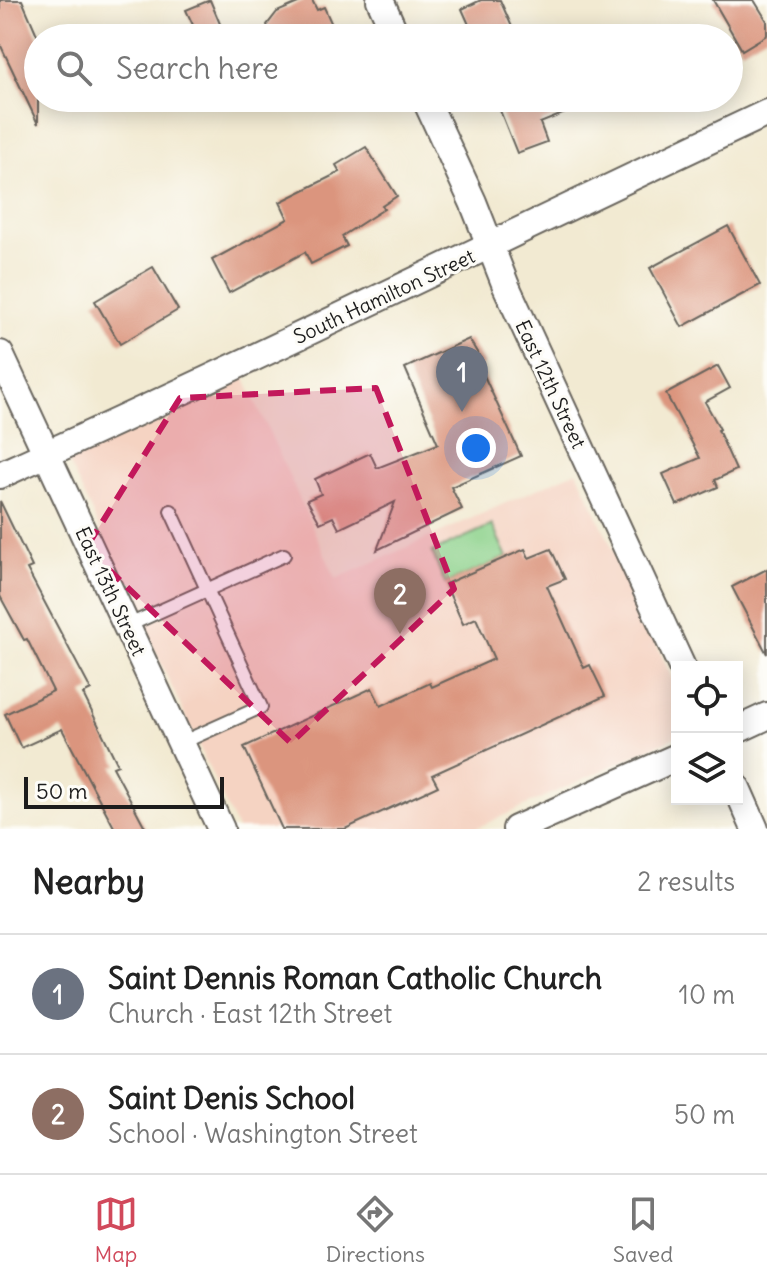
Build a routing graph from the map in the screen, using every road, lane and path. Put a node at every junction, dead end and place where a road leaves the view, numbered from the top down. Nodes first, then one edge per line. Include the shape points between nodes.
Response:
1 (380, 0) edge
2 (391, 24) edge
3 (431, 112) edge
4 (767, 113) edge
5 (490, 246) junction
6 (0, 354) edge
7 (47, 454) junction
8 (0, 475) edge
9 (171, 511) dead end
10 (284, 555) dead end
11 (208, 589) junction
12 (127, 626) junction
13 (679, 661) edge
14 (767, 716) edge
15 (743, 727) edge
16 (181, 743) junction
17 (671, 760) edge
18 (743, 802) edge
19 (221, 829) edge
20 (516, 829) edge
21 (755, 829) edge

1 - 2 street
3 - 5 street, East 12th Street
4 - 5 street, South Hamilton Street
5 - 7 street, South Hamilton Street
5 - 13 street, East 12th Street
6 - 7 street, East 13th Street
7 - 8 street, South Hamilton Street
7 - 12 street, East 13th Street
9 - 11 lane
10 - 11 lane
11 - 12 lane
11 - 16 lane via 261,707
12 - 16 street, East 13th Street
14 - 15 street
16 - 19 street, East 13th Street
17 - 20 street
18 - 21 street

